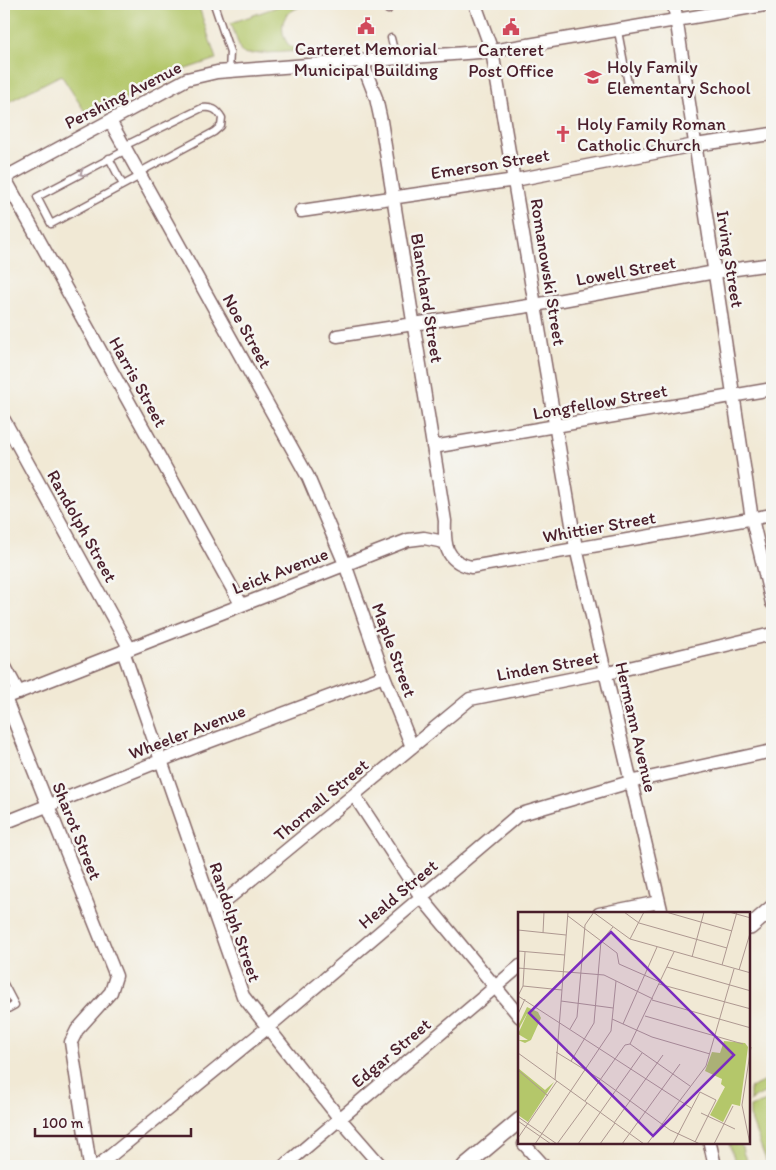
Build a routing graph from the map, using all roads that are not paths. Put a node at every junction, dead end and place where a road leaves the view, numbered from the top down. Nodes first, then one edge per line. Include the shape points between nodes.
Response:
1 (214, 4) edge
2 (475, 4) edge
3 (674, 4) edge
4 (771, 4) edge
5 (755, 5) edge
6 (731, 7) edge
7 (677, 21) junction
8 (618, 31) junction
9 (391, 38) dead end
10 (492, 51) junction
11 (396, 60) junction
12 (362, 62) junction
13 (228, 72) junction
14 (629, 89) dead end
15 (110, 120) junction
16 (772, 134) edge
17 (695, 145) junction
18 (125, 148) junction
19 (110, 158) junction
20 (139, 175) junction
21 (4, 177) edge
22 (515, 180) junction
23 (123, 185) junction
24 (393, 197) junction
25 (301, 211) dead end
26 (772, 264) edge
27 (714, 272) junction
28 (535, 305) junction
29 (414, 324) junction
30 (338, 336) dead end
31 (772, 389) edge
32 (734, 396) junction
33 (4, 420) edge
34 (554, 427) junction
35 (433, 447) junction
36 (772, 515) edge
37 (752, 519) junction
38 (444, 542) junction
39 (576, 548) junction
40 (345, 564) junction
41 (772, 603) edge
42 (241, 604) junction
43 (772, 634) edge
44 (127, 650) junction
45 (4, 665) edge
46 (605, 672) junction
47 (384, 676) junction
48 (19, 692) junction
49 (4, 698) edge
50 (451, 715) joint
51 (412, 747) junction
52 (772, 751) edge
53 (161, 761) junction
54 (630, 782) junction
55 (354, 795) junction
56 (48, 806) junction
57 (4, 823) edge
58 (421, 897) junction
59 (660, 908) edge
60 (772, 908) edge
61 (213, 911) junction
62 (619, 912) edge
63 (751, 926) edge
64 (518, 968) edge
65 (4, 984) edge
66 (496, 987) junction
67 (4, 1011) edge
68 (518, 1014) edge
69 (267, 1028) junction
70 (340, 1119) junction
71 (515, 1124) edge
72 (525, 1145) edge
73 (710, 1145) edge
74 (90, 1166) edge
75 (98, 1166) edge
76 (284, 1166) edge
77 (381, 1166) edge
78 (465, 1166) edge
79 (544, 1166) edge
80 (715, 1166) edge

1 - 13 lane via 230,52
2 - 10 street, Romanowski Street
3 - 7 street, Irving Street
4 - 5 street, Pershing Avenue
5 - 6 street, Pershing Avenue
6 - 7 street, Pershing Avenue
7 - 8 street, Pershing Avenue
7 - 17 street, Irving Street
8 - 10 street, Pershing Avenue
8 - 14 lane
9 - 11 lane
10 - 11 street, Pershing Avenue
10 - 22 street, Romanowski Street
11 - 12 street, Pershing Avenue
12 - 13 street, Pershing Avenue
12 - 24 street, Blanchard Street via 376,98
13 - 15 street, Pershing Avenue via 187,79
15 - 18 street, Noe Street
15 - 21 street, Pershing Avenue
16 - 17 street, Emerson Street
17 - 22 street, Emerson Street
17 - 27 street, Irving Street
18 - 19 lane
18 - 20 street, Noe Street
18 - 20 lane via 202,108 219,111 221,126 214,132
19 - 23 lane
19 -> 23 lane via 37,197 51,224
20 - 23 lane
20 - 40 street, Noe Street via 291,445
21 - 42 street, Harris Street
22 - 24 street, Emerson Street
22 - 28 street, Romanowski Street
24 - 25 street, Emerson Street
24 - 29 street, Blanchard Street
26 - 27 street, Lowell Street
27 - 28 street, Lowell Street
27 - 32 street, Irving Street
28 - 29 street, Lowell Street
28 - 34 street, Romanowski Street
29 - 30 street, Lowell Street
29 - 35 street, Blanchard Street
31 - 32 street, Longfellow Street
32 - 34 street, Longfellow Street
32 - 37 street, Irving Street
33 - 44 street, Randolph Street
34 - 35 street, Longfellow Street
34 - 39 street, Romanowski Street
35 - 38 street, Blanchard Street via 445,521
36 - 37 street, Whittier Street
37 - 39 street, Whittier Street
37 - 41 street, Irving Street
38 - 39 street, Whittier Street via 453,560 471,567
38 - 40 street, Leick Avenue via 424,538 408,540
39 - 46 street, Hermann Avenue
40 - 42 street, Leick Avenue
40 - 47 street, Maple Street
42 - 44 street, Leick Avenue
43 - 46 street, Linden Street
44 - 48 street, Leick Avenue
44 - 53 street, Randolph Street
45 - 48 street
46 - 50 street, Linden Street via 470,699
46 - 54 street, Hermann Avenue
47 - 51 street, Maple Street
47 - 53 street, Wheeler Avenue
48 - 49 street, Leick Avenue
49 - 56 street, Sharot Street
50 - 51 street, Thornall Street
51 - 55 street, Thornall Street
52 - 54 street, Heald Street
53 - 56 street, Wheeler Avenue
53 - 61 street, Randolph Street
54 - 58 street, Heald Street via 518,815
54 - 59 street, Hermann Avenue
55 - 58 street
55 - 61 street, Thornall Street
56 - 57 street, Wheeler Avenue
56 - 74 street, Sharot Street via 116,976 111,992 77,1030 71,1042
58 - 66 street
58 - 69 street, Heald Street
59 - 62 street
60 - 63 street
61 - 69 street, Randolph Street via 243,996
64 - 66 street, Edgar Street
65 - 67 lane via 15,1005
66 - 68 street
66 - 70 street, Edgar Street
69 - 70 street, Randolph Street
69 - 75 street, Heald Street
70 - 76 street, Edgar Street
70 - 77 street, Randolph Street
71 - 78 street
72 - 79 street
73 - 80 street

